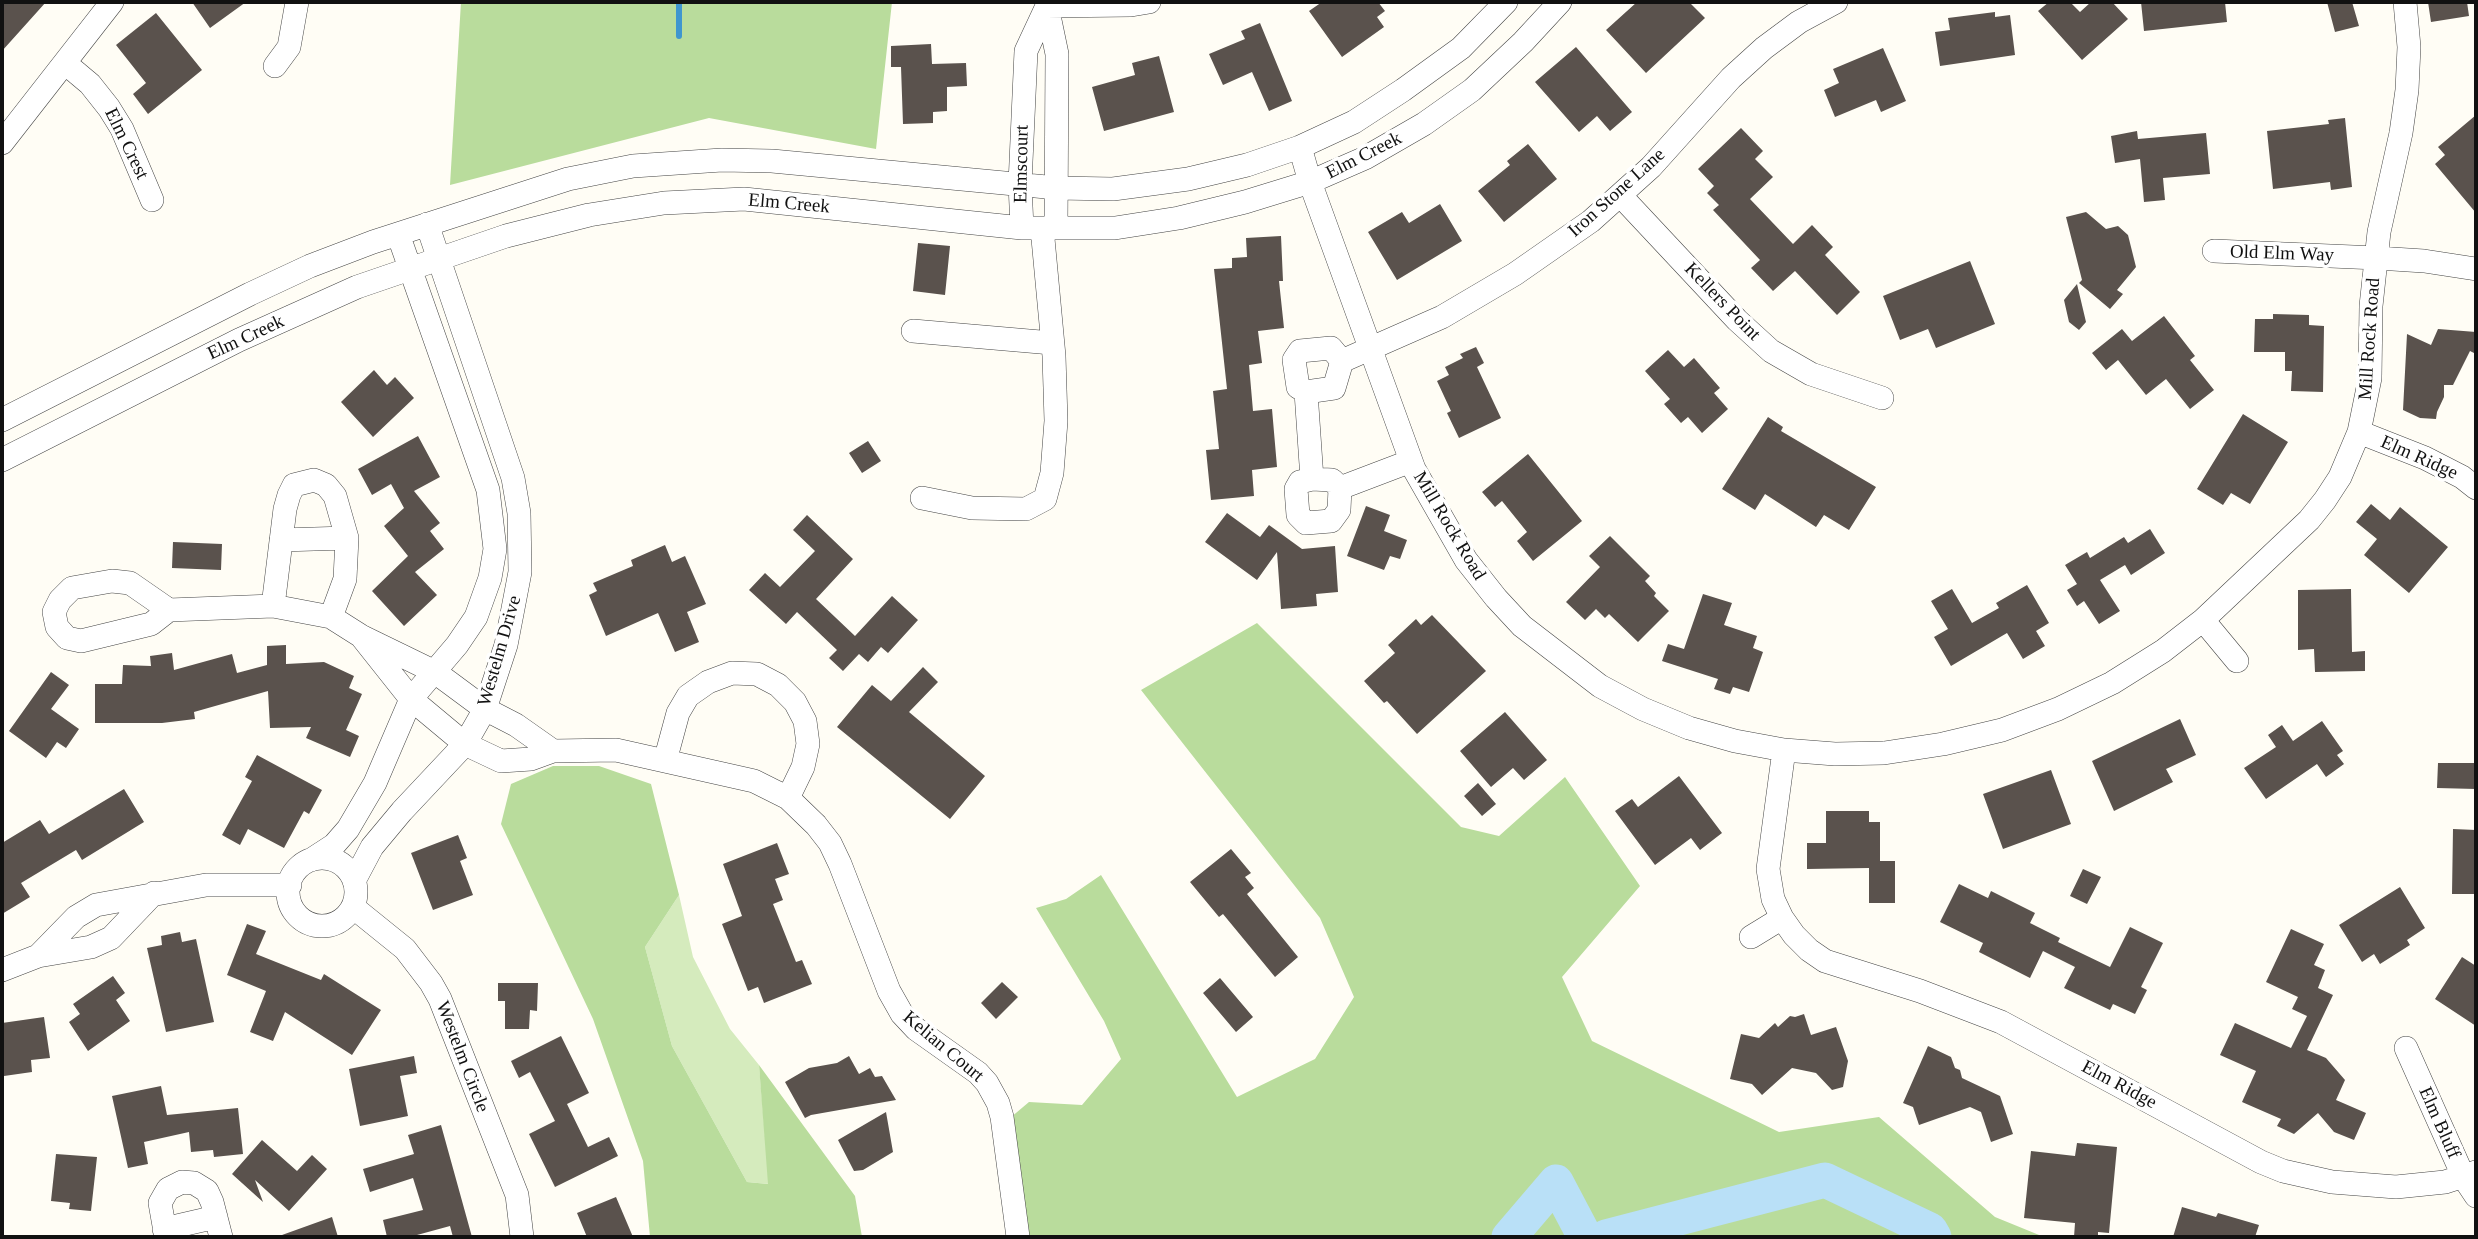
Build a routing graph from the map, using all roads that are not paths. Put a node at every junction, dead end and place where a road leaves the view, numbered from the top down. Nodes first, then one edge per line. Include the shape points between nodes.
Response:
1 (113, 2) edge
2 (298, 2) edge
3 (1149, 2) edge
4 (1506, 2) edge
5 (1560, 2) edge
6 (1836, 2) edge
7 (2405, 2) edge
8 (1047, 4) edge
9 (65, 63) junction
10 (275, 66) dead end
11 (1024, 101) junction
12 (1057, 101) junction
13 (2, 143) edge
14 (1300, 147) junction
15 (1310, 182) junction
16 (1020, 184) junction
17 (1057, 188) junction
18 (1620, 195) junction
19 (152, 200) dead end
20 (427, 224) junction
21 (1040, 228) junction
22 (398, 234) junction
23 (2214, 251) dead end
24 (2376, 258) junction
25 (440, 260) junction
26 (2476, 269) edge
27 (410, 270) junction
28 (912, 331) dead end
29 (1052, 343) junction
30 (1372, 349) junction
31 (1342, 361) junction
32 (1306, 392) junction
33 (1882, 398) dead end
34 (2, 420) edge
35 (2359, 432) junction
36 (2, 460) edge
37 (1411, 461) junction
38 (1312, 478) junction
39 (1340, 488) junction
40 (2476, 488) edge
41 (922, 498) dead end
42 (347, 538) junction
43 (281, 540) junction
44 (273, 606) junction
45 (169, 610) dead end
46 (331, 617) junction
47 (2203, 620) junction
48 (361, 636) junction
49 (2237, 661) dead end
50 (435, 672) junction
51 (411, 699) junction
52 (485, 709) junction
53 (466, 744) junction
54 (1784, 750) junction
55 (553, 751) junction
56 (665, 761) junction
57 (788, 799) junction
58 (311, 860) junction
59 (354, 881) junction
60 (290, 885) junction
61 (154, 893) junction
62 (353, 907) junction
63 (1782, 918) junction
64 (1751, 937) dead end
65 (38, 956) junction
66 (2, 970) edge
67 (2406, 1048) dead end
68 (2472, 1182) edge
69 (219, 1227) edge
70 (165, 1233) edge
71 (522, 1237) edge
72 (1018, 1237) edge

1 - 9 street
2 - 10 street via 289,47
3 - 8 street
4 - 14 street, Elm Creek via 1461,48 1403,90 1354,122
5 - 15 street, Elm Creek via 1462,97 1365,158
6 - 18 street, Iron Stone Lane via 1799,22 1731,78
7 - 24 street, Mill Rock Road via 2407,90
8 - 11 street, Elmscourt via 1026,51
8 - 12 street, Elmscourt via 1057,54
9 - 13 street
9 - 19 street, Elm Crest via 109,108
11 - 12 street, Elmscourt
11 - 16 street, Elmscourt
12 - 17 street, Elmscourt
14 - 15 street, Mill Rock Road
14 - 17 street, Elm Creek via 1188,178 1113,189
15 - 21 street, Elm Creek via 1179,218 1115,228
15 - 30 street, Mill Rock Road
16 - 17 street, Elm Creek
16 - 20 street, Elm Creek via 772,160 633,166 568,179
16 - 21 street, Elmscourt
17 - 21 street, Elmscourt
18 - 30 street, Iron Stone Lane via 1515,274 1441,317
18 - 33 street, Kellers Point via 1771,351 1811,374
20 - 22 street, Elm Creek
20 - 25 street, Westelm Drive
21 - 25 street, Elm Creek via 744,199 664,203 589,215 506,236
21 - 29 street
22 - 27 street, Westelm Drive
22 - 34 street, Elm Creek via 250,294
23 - 24 street, Old Elm Way
24 - 26 street, Old Elm Way
24 - 35 street, Mill Rock Road via 2370,378
25 - 27 street, Elm Creek
25 - 52 street, Westelm Drive via 513,478 519,513 517,593
27 - 36 street, Elm Creek via 357,287 239,340
27 - 50 street, Westelm Drive via 488,490 495,549 476,617
28 - 29 street
29 - 41 street via 1056,421 1045,499 1026,509 972,508
30 - 31 street, Iron Stone Lane
30 - 37 street, Mill Rock Road
31 - 32 street via 1334,388
31 - 32 street via 1331,348 1300,351 1294,360 1298,387
32 - 38 street
35 - 40 street, Elm Ridge via 2425,458
35 - 47 street, Mill Rock Road via 2340,477 2309,520
37 - 39 street
37 - 54 street, Mill Rock Road via 1466,560 1522,626 1559,656 1643,709 1689,728
38 - 39 street via 1332,480
38 - 39 street via 1300,482 1296,489 1298,515 1306,523 1331,521 1339,510
42 - 43 street
42 - 43 street via 335,496 314,480 294,485
42 - 46 street via 345,579
43 - 44 street
44 - 45 street
44 - 46 street
46 - 48 street
47 - 49 street
47 - 54 street, Mill Rock Road via 2112,683 2002,730 1884,753
48 - 50 street
48 - 51 street, Kelian Court
50 - 51 street, Westelm Drive
50 - 52 street
51 - 53 street, Kelian Court
51 - 58 street, Westelm Drive via 375,783 348,830
52 - 53 street, Westelm Drive
52 - 55 street
53 - 55 street, Kelian Court via 501,761 531,759
53 - 59 street, Westelm Drive via 372,847
54 - 63 street, Elm Ridge via 1768,869
55 - 56 street, Kelian Court via 616,750
56 - 57 street, Kelian Court via 754,781
56 - 57 street via 678,713 688,696 733,673 757,674 778,685 805,721 808,744 803,767
57 - 72 street, Kelian Court via 830,843 902,1014 978,1073 999,1103
58 - 59 street via 337,861
58 - 60 street via 299,867
59 - 62 street
60 - 61 street via 206,885
60 - 62 street via 290,904 307,923 334,925
61 - 65 street via 96,905 76,917
61 - 65 street via 111,938 91,947
62 - 71 street, Westelm Circle via 405,949 440,999 517,1195
63 - 64 street
63 - 68 street, Elm Ridge via 1809,950 1825,961 2001,1022 2283,1171 2332,1182 2396,1187
65 - 66 street
67 - 68 street, Elm Bluff
69 - 70 street
69 - 70 street via 207,1191 182,1182 168,1189 160,1203

